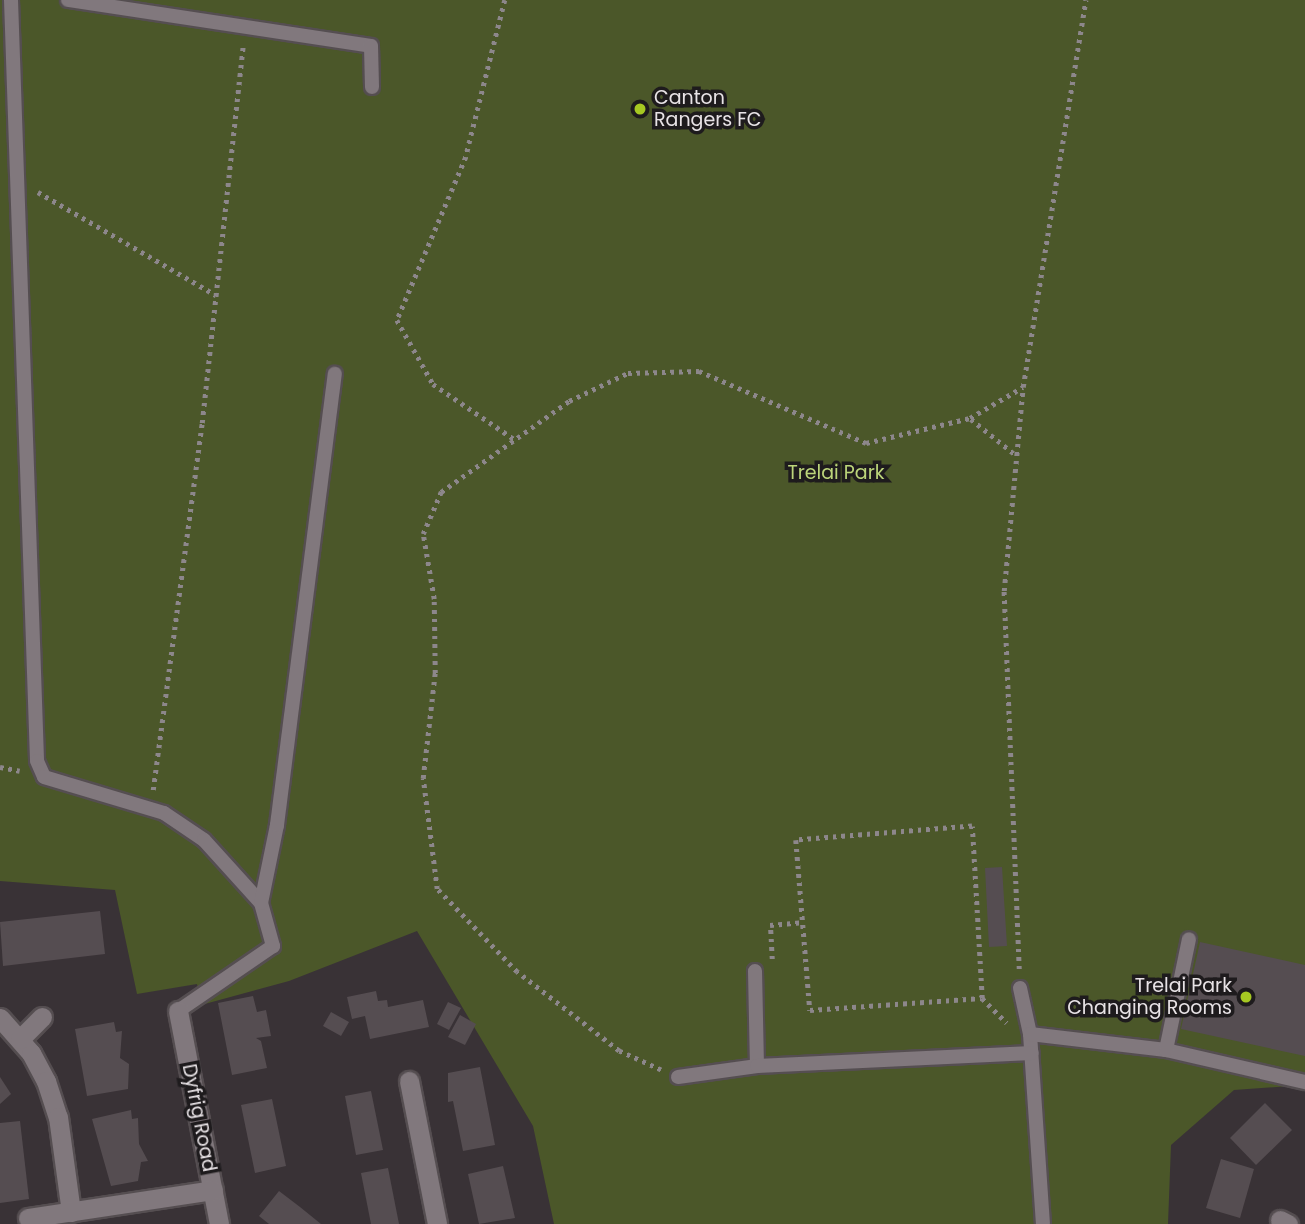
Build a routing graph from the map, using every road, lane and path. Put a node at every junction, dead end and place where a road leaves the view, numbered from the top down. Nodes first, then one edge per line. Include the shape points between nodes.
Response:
1 (11, 0) edge
2 (68, 0) edge
3 (505, 0) edge
4 (1086, 0) edge
5 (245, 27) junction
6 (372, 87) dead end
7 (18, 180) junction
8 (216, 295) junction
9 (335, 374) dead end
10 (1023, 387) junction
11 (970, 418) junction
12 (514, 439) junction
13 (1017, 456) junction
14 (151, 808) junction
15 (261, 903) junction
16 (802, 922) junction
17 (1189, 939) dead end
18 (755, 971) joint
19 (1020, 988) joint
20 (982, 998) junction
21 (178, 1011) joint
22 (43, 1017) dead end
23 (0, 1018) edge
24 (1030, 1034) junction
25 (20, 1039) junction
26 (1166, 1050) junction
27 (1032, 1053) junction
28 (757, 1066) junction
29 (678, 1077) joint
30 (409, 1081) dead end
31 (1305, 1082) edge
32 (213, 1190) junction
33 (71, 1212) junction
34 (28, 1218) dead end
35 (219, 1224) edge
36 (437, 1224) edge
37 (1043, 1224) edge

1 - 7 lane
2 - 5 lane
3 - 12 path via 466,157 397,320 432,384
4 - 10 path
5 - 6 lane via 371,46
5 - 8 path
7 - 8 path
7 - 14 lane via 37,761 44,777
8 - 14 path
9 - 15 lane via 277,825
10 - 11 path
10 - 13 path
11 - 12 path via 866,443 699,371 628,373 569,401
11 - 13 path
12 - 29 path via 441,492 423,534 433,598 435,673 423,778 437,889 517,972 619,1051
13 - 19 path via 1004,591
14 - 15 lane via 204,840
15 - 21 lane via 273,946
16 - 18 path via 770,925 773,968
16 - 20 path via 810,1010
16 - 20 path via 796,839 972,826
17 - 26 lane
18 - 28 lane
19 - 24 lane
20 - 27 path
21 - 32 street, Dyfrig Road
22 - 25 street
23 - 25 street
24 - 26 lane
24 - 27 lane
25 - 33 street via 52,1099
26 - 31 lane
27 - 28 lane
27 - 37 lane
28 - 29 lane
30 - 36 street
32 - 33 street
32 - 35 street, Dyfrig Road
33 - 34 street

